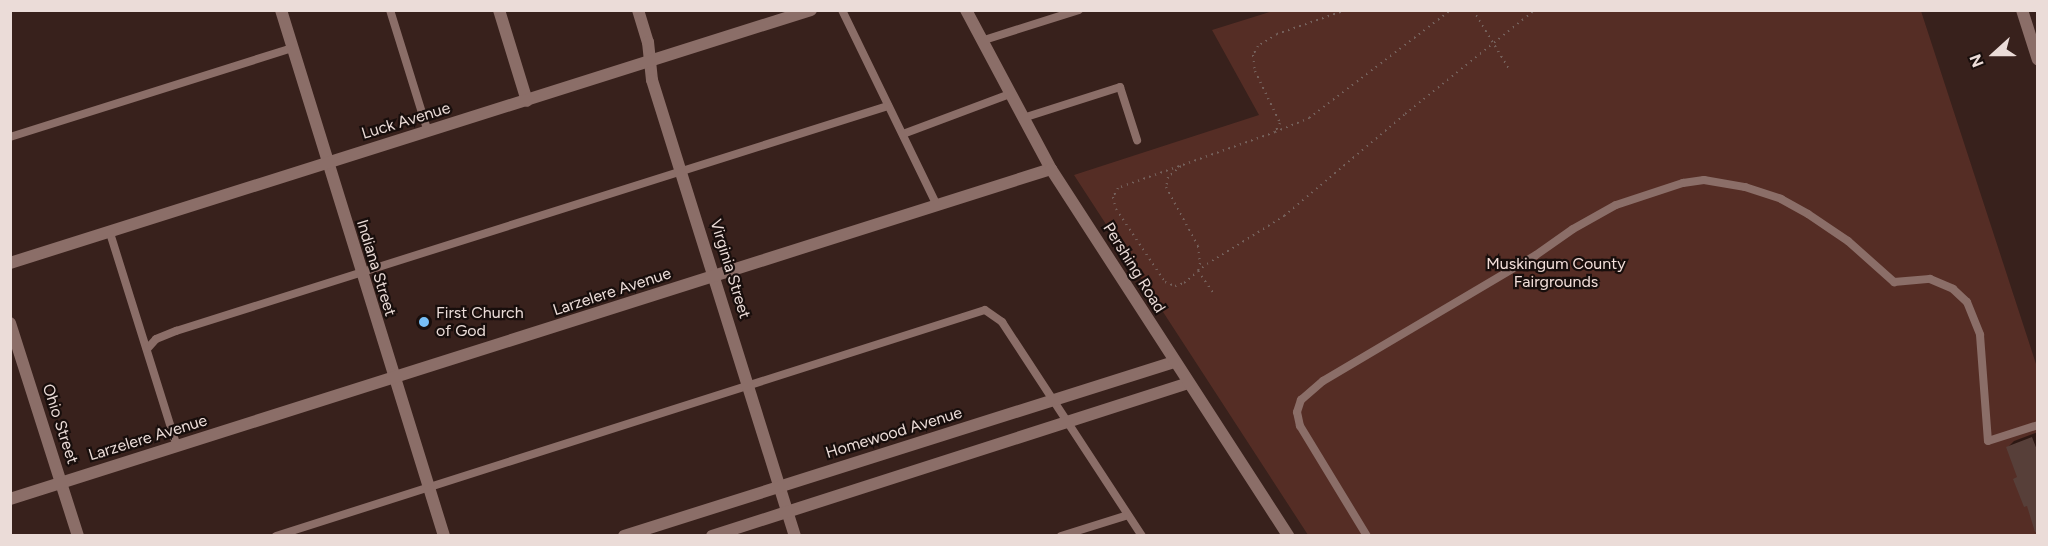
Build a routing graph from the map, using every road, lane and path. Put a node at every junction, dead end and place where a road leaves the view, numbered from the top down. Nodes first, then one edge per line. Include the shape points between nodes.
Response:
1 (281, 10) edge
2 (390, 10) edge
3 (499, 10) edge
4 (638, 10) edge
5 (811, 10) edge
6 (842, 10) edge
7 (966, 10) edge
8 (1079, 10) edge
9 (1346, 10) edge
10 (1450, 10) edge
11 (1473, 10) edge
12 (1535, 10) edge
13 (2022, 10) edge
14 (981, 41) junction
15 (1494, 45) junction
16 (292, 48) junction
17 (2037, 60) edge
18 (651, 61) junction
19 (1509, 69) dead end
20 (1010, 94) junction
21 (527, 101) junction
22 (888, 106) junction
23 (1023, 118) junction
24 (428, 132) junction
25 (1275, 132) junction
26 (903, 134) junction
27 (10, 137) edge
28 (1137, 140) dead end
29 (328, 163) junction
30 (1183, 164) junction
31 (1051, 169) junction
32 (682, 171) junction
33 (937, 206) junction
34 (110, 233) junction
35 (10, 263) edge
36 (1198, 271) junction
37 (360, 272) junction
38 (715, 276) junction
39 (1215, 295) dead end
40 (10, 323) edge
41 (147, 349) junction
42 (1174, 362) junction
43 (394, 378) junction
44 (1188, 383) junction
45 (748, 385) junction
46 (1053, 400) junction
47 (1069, 422) junction
48 (2037, 425) edge
49 (177, 447) junction
50 (61, 483) junction
51 (780, 486) junction
52 (428, 487) junction
53 (10, 499) edge
54 (788, 512) junction
55 (1128, 514) junction
56 (78, 536) edge
57 (276, 536) edge
58 (444, 536) edge
59 (624, 536) edge
60 (712, 536) edge
61 (795, 536) edge
62 (1061, 536) edge
63 (1142, 536) edge
64 (1288, 536) edge
65 (1367, 536) edge

1 - 16 street, Indiana Street
2 - 24 lane
3 - 21 street
4 - 18 street, Virginia Street
5 - 18 street, Luck Avenue
6 - 22 lane
7 - 14 street, Pershing Road
8 - 14 lane
9 - 25 path via 1277,34 1258,46 1253,55 1255,71 1280,123
10 - 25 path via 1337,99 1309,118
11 - 15 path
12 - 15 path
13 - 17 street
14 - 20 street, Pershing Road
15 - 19 path
15 - 36 path via 1413,107 1284,216
16 - 27 lane
16 - 29 street, Indiana Street
18 - 21 street, Luck Avenue
18 - 32 street, Virginia Street via 652,80
20 - 23 street, Pershing Road
20 - 26 lane
21 - 24 street, Luck Avenue
22 - 26 lane
22 - 32 lane
23 - 28 lane via 1120,87
23 - 31 street, Pershing Road
24 - 29 street, Luck Avenue
25 - 30 path
26 - 33 lane
29 - 34 street, Luck Avenue
29 - 37 street, Indiana Street
30 - 36 path via 1168,177 1166,187 1197,246
30 - 36 path via 1118,188 1113,197 1116,209 1165,282 1175,286
31 - 33 street, Larzelere Avenue
31 - 42 street, Pershing Road
32 - 37 lane
32 - 38 street, Virginia Street
33 - 38 street, Larzelere Avenue
34 - 35 street, Luck Avenue
34 - 41 lane
36 - 39 path
37 - 41 lane via 176,331 156,339
37 - 43 street, Indiana Street
38 - 43 street, Larzelere Avenue
38 - 45 street, Virginia Street
40 - 50 street, Ohio Street
41 - 49 lane
42 - 44 street, Pershing Road
42 - 46 street, Homewood Avenue
43 - 49 street, Larzelere Avenue
43 - 52 street, Indiana Street
44 - 47 street
44 - 64 street, Pershing Road
45 - 46 lane via 985,310 1002,322
45 - 51 street, Virginia Street
45 - 52 lane
46 - 47 lane
46 - 51 street, Homewood Avenue
47 - 54 street
47 - 55 lane
48 - 65 lane via 1988,441 1980,335 1967,302 1953,289 1930,279 1894,282 1848,241 1781,199 1745,187 1704,180 1683,183 1616,205 1573,229 1323,381 1301,400 1297,412 1300,426
49 - 50 street, Larzelere Avenue
50 - 53 street, Larzelere Avenue
50 - 56 street, Ohio Street
51 - 54 street, Virginia Street
51 - 59 street, Homewood Avenue
52 - 57 lane
52 - 58 street, Indiana Street
54 - 60 street
54 - 61 street, Virginia Street
55 - 62 lane
55 - 63 lane

